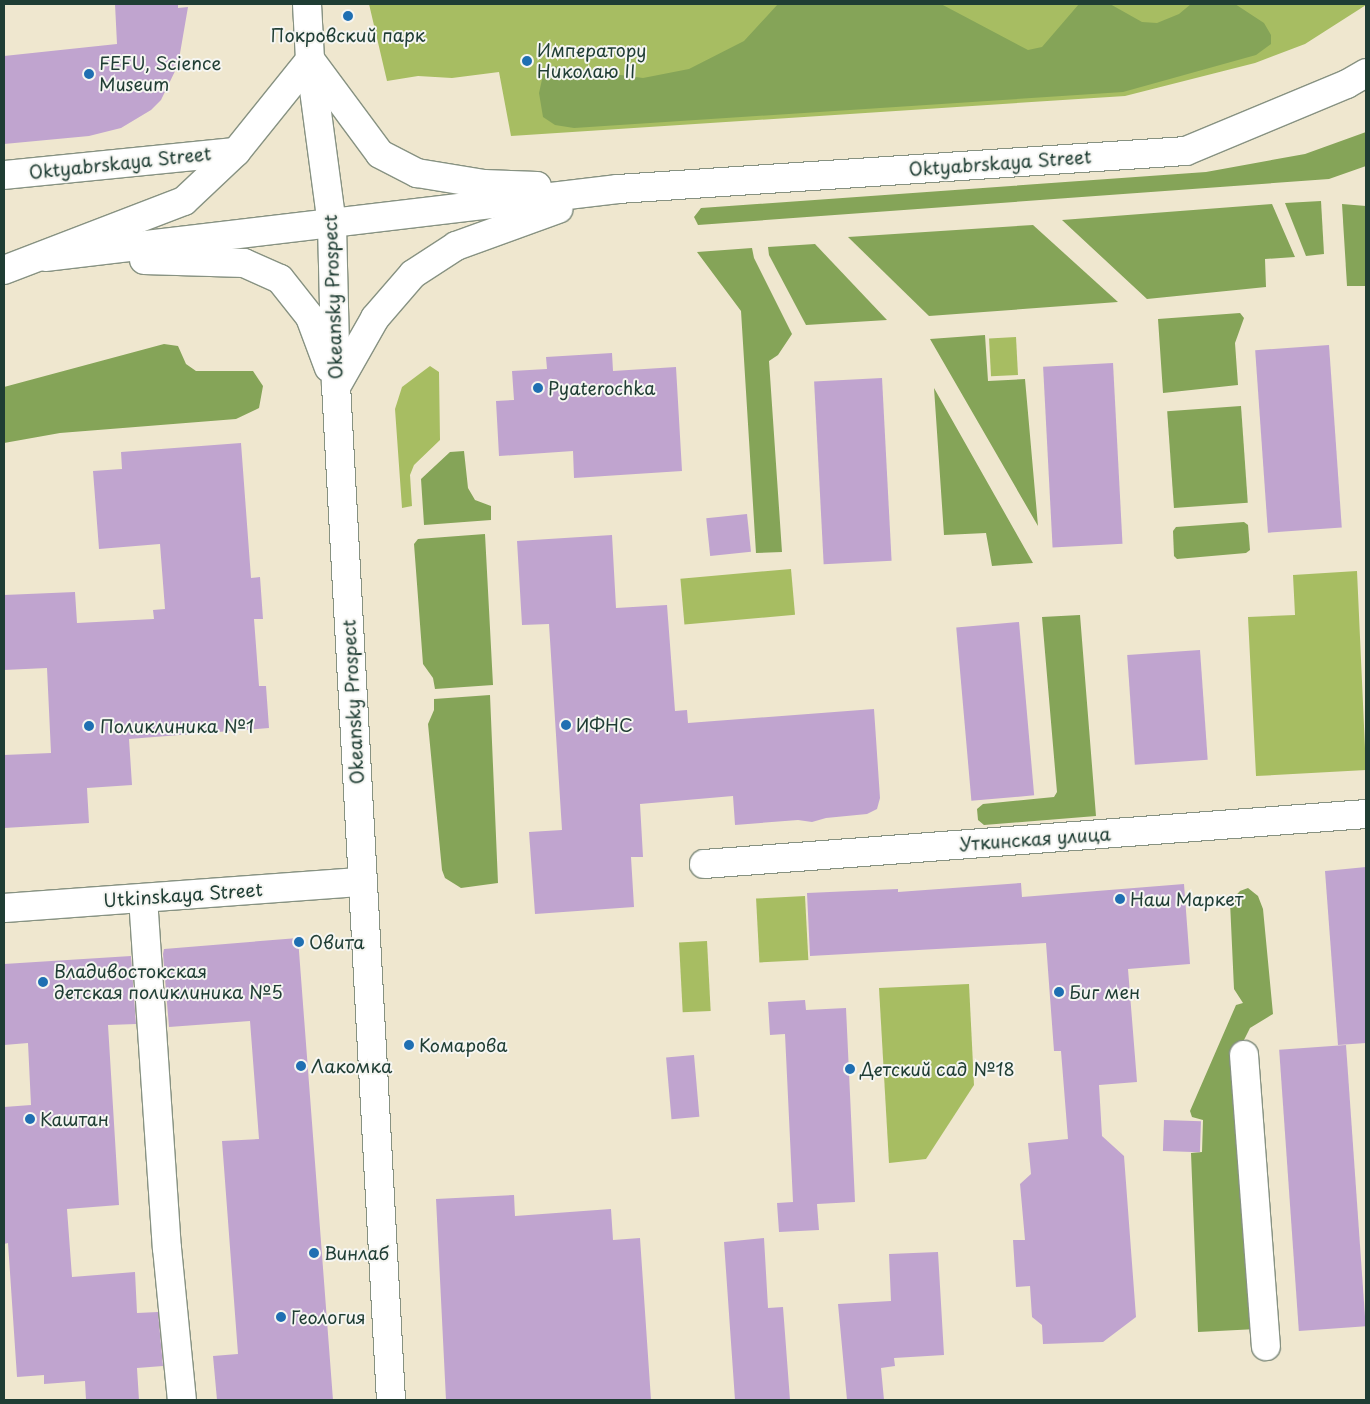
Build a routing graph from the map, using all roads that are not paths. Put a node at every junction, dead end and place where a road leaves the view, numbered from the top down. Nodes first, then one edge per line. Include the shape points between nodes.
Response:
1 (307, 4) edge
2 (310, 60) junction
3 (1366, 73) edge
4 (236, 152) junction
5 (4, 175) edge
6 (618, 189) junction
7 (332, 225) junction
8 (45, 257) junction
9 (4, 270) edge
10 (336, 385) junction
11 (1366, 814) edge
12 (704, 864) dead end
13 (362, 882) junction
14 (143, 898) junction
15 (4, 908) edge
16 (1244, 1055) dead end
17 (1266, 1346) dead end
18 (182, 1400) edge
19 (391, 1400) edge

1 - 2 main road, Okeansky Prospect
2 - 4 main road
2 - 6 main road via 380,154 417,173 484,184
2 - 7 main road, Okeansky Prospect
3 - 6 main road, Oktyabrskaya Street via 1347,84 1186,151
4 - 5 main road, Oktyabrskaya Street
4 - 8 main road via 184,201
6 - 7 main road
6 - 10 main road via 456,246 413,274 375,318
7 - 8 main road
7 - 10 main road, Okeansky Prospect
8 - 9 main road
8 - 10 main road via 244,263 280,279 310,317
10 - 13 main road, Okeansky Prospect
11 - 12 main road, Уткинская улица
13 - 14 main road, Utkinskaya Street
13 - 19 main road, Okeansky Prospect
14 - 15 main road, Utkinskaya Street
14 - 18 main road via 167,1248
16 - 17 main road

